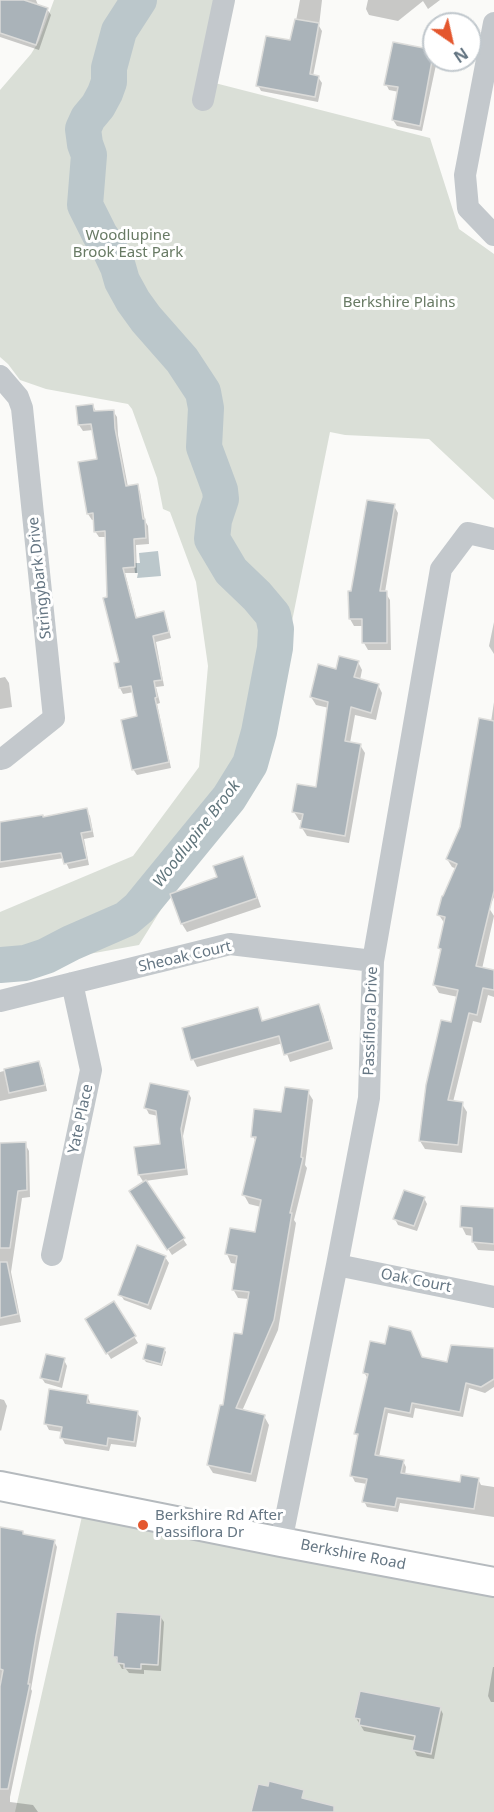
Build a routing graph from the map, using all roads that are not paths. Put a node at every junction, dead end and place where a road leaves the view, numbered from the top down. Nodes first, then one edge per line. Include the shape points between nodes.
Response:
1 (224, 0) edge
2 (494, 22) edge
3 (204, 100) dead end
4 (494, 235) edge
5 (0, 376) edge
6 (494, 539) edge
7 (0, 759) edge
8 (373, 961) junction
9 (72, 983) junction
10 (0, 1001) edge
11 (52, 1255) dead end
12 (337, 1265) junction
13 (494, 1297) edge
14 (0, 1486) edge
15 (281, 1542) junction
16 (494, 1582) edge

1 - 3 street
2 - 4 street via 465,175 468,208
5 - 7 street, Stringybark Drive via 22,408 54,718
6 - 8 street, Passiflora Drive via 468,533 441,569
8 - 9 street, Sheoak Court via 230,944
8 - 12 street, Passiflora Drive via 369,1098
9 - 10 street, Sheoak Court
9 - 11 street, Yate Place via 91,1070
12 - 13 street, Oak Court
12 - 15 street, Passiflora Drive
14 - 15 main road, Berkshire Road
15 - 16 main road, Berkshire Road

